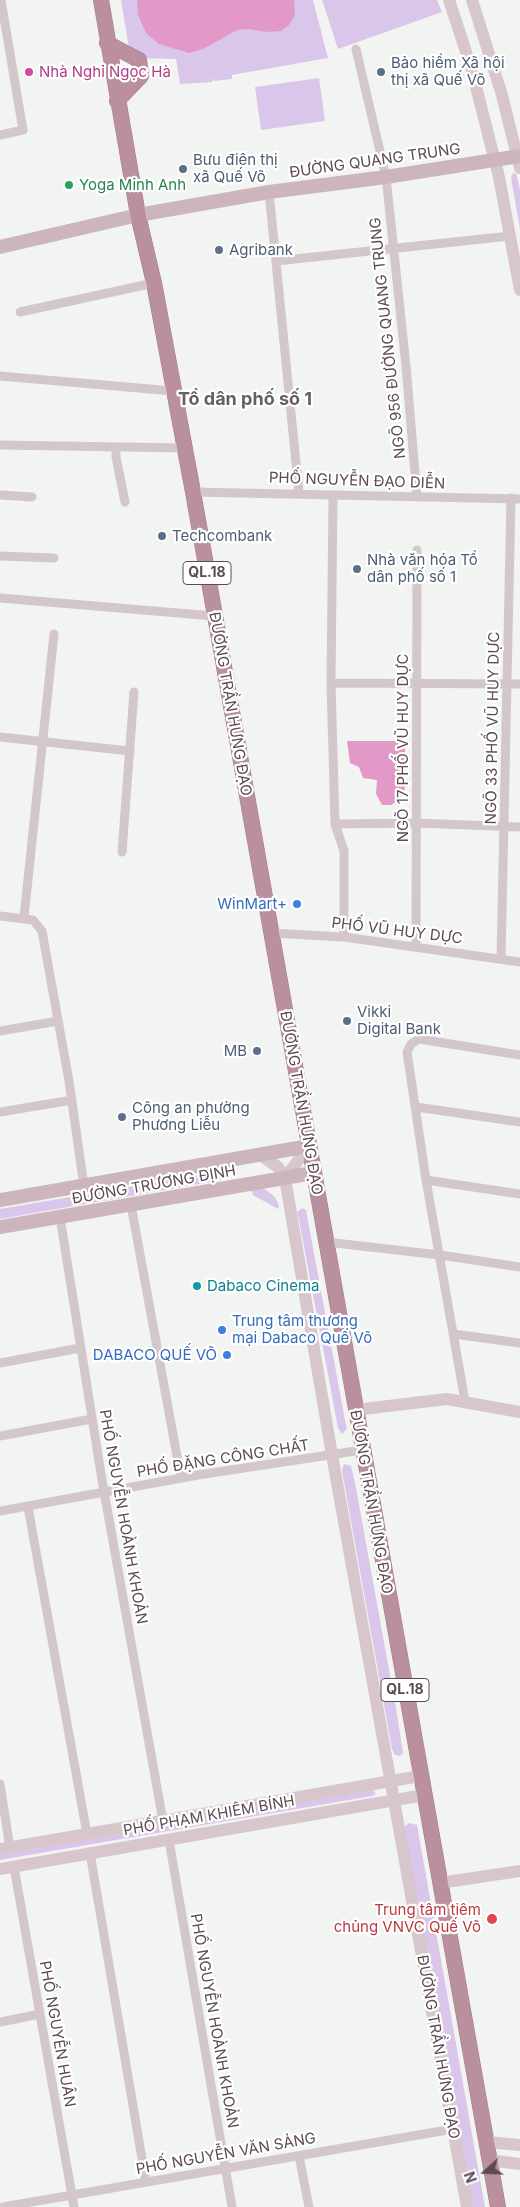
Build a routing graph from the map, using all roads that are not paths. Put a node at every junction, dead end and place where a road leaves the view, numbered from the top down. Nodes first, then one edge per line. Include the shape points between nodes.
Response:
1 (1, 0) edge
2 (101, 0) edge
3 (449, 0) edge
4 (472, 0) edge
5 (486, 41) junction
6 (107, 43) junction
7 (356, 49) dead end
8 (465, 49) junction
9 (117, 101) junction
10 (0, 135) edge
11 (495, 160) junction
12 (519, 160) edge
13 (386, 177) junction
14 (269, 192) junction
15 (138, 215) junction
16 (510, 236) junction
17 (0, 247) edge
18 (394, 247) junction
19 (276, 261) junction
20 (154, 283) junction
21 (520, 290) edge
22 (20, 312) dead end
23 (0, 376) edge
24 (173, 391) junction
25 (0, 445) edge
26 (116, 447) junction
27 (185, 448) junction
28 (193, 492) junction
29 (299, 493) junction
30 (0, 495) edge
31 (333, 495) junction
32 (32, 497) dead end
33 (416, 497) junction
34 (515, 498) edge
35 (125, 502) dead end
36 (417, 550) dead end
37 (0, 556) edge
38 (54, 558) dead end
39 (0, 598) edge
40 (214, 616) junction
41 (54, 634) dead end
42 (330, 682) junction
43 (416, 683) junction
44 (507, 684) junction
45 (520, 684) edge
46 (134, 692) dead end
47 (0, 737) edge
48 (43, 743) junction
49 (130, 751) junction
50 (417, 823) junction
51 (335, 824) junction
52 (505, 827) junction
53 (520, 827) edge
54 (122, 852) dead end
55 (0, 916) edge
56 (24, 917) junction
57 (270, 932) junction
58 (344, 937) junction
59 (416, 946) junction
60 (501, 959) junction
61 (520, 962) edge
62 (58, 1021) junction
63 (0, 1031) edge
64 (520, 1055) edge
65 (72, 1100) junction
66 (416, 1107) junction
67 (0, 1112) edge
68 (520, 1122) edge
69 (309, 1146) junction
70 (262, 1156) junction
71 (313, 1173) junction
72 (285, 1178) junction
73 (426, 1180) junction
74 (84, 1186) junction
75 (520, 1194) edge
76 (0, 1200) edge
77 (131, 1205) junction
78 (60, 1217) junction
79 (0, 1227) edge
80 (326, 1242) junction
81 (440, 1255) junction
82 (520, 1267) edge
83 (454, 1334) junction
84 (520, 1343) edge
85 (80, 1348) junction
86 (0, 1363) edge
87 (466, 1401) junction
88 (355, 1410) junction
89 (520, 1412) edge
90 (92, 1419) junction
91 (0, 1436) edge
92 (362, 1450) junction
93 (332, 1455) junction
94 (181, 1478) junction
95 (104, 1494) junction
96 (28, 1507) junction
97 (0, 1512) edge
98 (420, 1776) junction
99 (390, 1781) junction
100 (0, 1784) edge
101 (424, 1796) junction
102 (393, 1801) junction
103 (163, 1821) junction
104 (87, 1834) junction
105 (169, 1840) junction
106 (5, 1848) edge
107 (90, 1853) junction
108 (14, 1866) junction
109 (0, 1869) edge
110 (520, 1871) edge
111 (440, 1883) junction
112 (40, 2014) junction
113 (0, 2022) edge
114 (452, 2129) junction
115 (486, 2142) junction
116 (520, 2145) edge
117 (299, 2156) junction
118 (489, 2160) junction
119 (520, 2164) edge
120 (225, 2168) junction
121 (146, 2182) junction
122 (72, 2195) junction
123 (3, 2207) edge
124 (74, 2207) edge
125 (232, 2207) edge
126 (309, 2207) edge
127 (467, 2207) edge
128 (498, 2207) edge

1 - 10 street via 23,130
2 - 6 highway, ĐƯỜNG TRẦN HƯNG ĐẠO / QL.18
3 - 8 main road
4 - 5 main road
5 - 8 main road
5 - 12 main road
6 - 9 highway, ĐƯỜNG TRẦN HƯNG ĐẠO / QL.18
6 - 9 highway via 138,60 141,76
7 - 13 street, NGÕ 956 ĐƯỜNG QUANG TRUNG
8 - 11 main road
9 - 15 highway, ĐƯỜNG TRẦN HƯNG ĐẠO / QL.18
11 - 12 main road, ĐƯỜNG QUANG TRUNG
11 - 13 main road, ĐƯỜNG QUANG TRUNG
11 - 16 main road
13 - 14 main road, ĐƯỜNG QUANG TRUNG
13 - 18 street, NGÕ 956 ĐƯỜNG QUANG TRUNG
14 - 15 main road, ĐƯỜNG QUANG TRUNG
14 - 19 street
15 - 17 main road, ĐƯỜNG QUANG TRUNG
15 - 20 highway, ĐƯỜNG TRẦN HƯNG ĐẠO / QL.18
16 - 18 street
16 - 21 main road
18 - 19 street
18 - 33 street, NGÕ 956 ĐƯỜNG QUANG TRUNG
19 - 29 street
20 - 22 street
20 - 24 highway, ĐƯỜNG TRẦN HƯNG ĐẠO / QL.18
23 - 24 street
24 - 27 highway, ĐƯỜNG TRẦN HƯNG ĐẠO / QL.18
25 - 26 street
26 - 27 street
26 - 35 street
27 - 28 highway, ĐƯỜNG TRẦN HƯNG ĐẠO / QL.18
28 - 29 street, PHỐ NGUYỄN ĐẠO DIỄN
28 - 40 highway, ĐƯỜNG TRẦN HƯNG ĐẠO / QL.18
29 - 31 street, PHỐ NGUYỄN ĐẠO DIỄN
30 - 32 street
31 - 33 street, PHỐ NGUYỄN ĐẠO DIỄN
31 - 42 street
33 - 34 street, PHỐ NGUYỄN ĐẠO DIỄN
34 - 44 street, NGÕ 33 PHỐ VŨ HUY DỰC
36 - 43 street, NGÕ 17 PHỐ VŨ HUY DỰC
37 - 38 street
39 - 40 street
40 - 57 highway, ĐƯỜNG TRẦN HƯNG ĐẠO / QL.18
41 - 48 street
42 - 43 street
42 - 51 street
43 - 44 street
43 - 50 street, NGÕ 17 PHỐ VŨ HUY DỰC
44 - 45 street
44 - 52 street, NGÕ 33 PHỐ VŨ HUY DỰC
46 - 49 street
47 - 48 street
48 - 49 street
48 - 56 street
49 - 54 street
50 - 51 street
50 - 52 street
50 - 59 street, NGÕ 17 PHỐ VŨ HUY DỰC
51 - 58 street via 344,851
52 - 53 street
52 - 60 street, NGÕ 33 PHỐ VŨ HUY DỰC
55 - 56 street
56 - 62 street via 33,920 42,931
57 - 58 street, PHỐ VŨ HUY DỰC
57 - 69 highway, ĐƯỜNG TRẦN HƯNG ĐẠO / QL.18
58 - 59 street, PHỐ VŨ HUY DỰC
59 - 60 street, PHỐ VŨ HUY DỰC
60 - 61 street, PHỐ VŨ HUY DỰC
62 - 63 street
62 - 65 street
64 - 66 street via 419,1039 407,1052
65 - 67 street
65 - 74 street
66 - 68 street
66 - 73 street
69 - 70 main road, ĐƯỜNG TRƯƠNG ĐỊNH
69 - 71 highway, ĐƯỜNG TRẦN HƯNG ĐẠO / QL.18
69 - 72 main road
70 - 72 main road via 278,1167
70 - 74 main road, ĐƯỜNG TRƯƠNG ĐỊNH
71 - 72 main road, ĐƯỜNG TRƯƠNG ĐỊNH
71 - 80 highway, ĐƯỜNG TRẦN HƯNG ĐẠO / QL.18
72 - 77 main road, ĐƯỜNG TRƯƠNG ĐỊNH
72 - 93 main road, ĐƯỜNG TRẦN HƯNG ĐẠO
73 - 75 street
73 - 81 street
74 - 76 main road, ĐƯỜNG TRƯƠNG ĐỊNH
77 - 78 main road, ĐƯỜNG TRƯƠNG ĐỊNH
77 - 94 street
78 - 79 main road, ĐƯỜNG TRƯƠNG ĐỊNH
78 - 85 street, PHỐ NGUYỄN HOÀNH KHOẢN
80 - 81 street
80 - 88 highway, ĐƯỜNG TRẦN HƯNG ĐẠO / QL.18
81 - 82 street
81 - 83 street
83 - 84 street
83 - 87 street
85 - 86 street
85 - 90 street, PHỐ NGUYỄN HOÀNH KHOẢN
87 - 88 main road via 438,1399
87 - 89 main road
88 - 92 highway, ĐƯỜNG TRẦN HƯNG ĐẠO / QL.18
90 - 91 street
90 - 95 street, PHỐ NGUYỄN HOÀNH KHOẢN
92 - 93 street, PHỐ ĐẶNG CÔNG CHẤT
92 - 98 highway, ĐƯỜNG TRẦN HƯNG ĐẠO / QL.18
93 - 94 street, PHỐ ĐẶNG CÔNG CHẤT
93 - 99 main road, ĐƯỜNG TRẦN HƯNG ĐẠO
94 - 95 street, PHỐ ĐẶNG CÔNG CHẤT
95 - 96 street, PHỐ ĐẶNG CÔNG CHẤT
95 - 103 street, PHỐ NGUYỄN HOÀNH KHOẢN
96 - 97 street, PHỐ ĐẶNG CÔNG CHẤT
96 - 104 street
98 - 99 main road, PHỐ PHẠM KHIÊM BÍNH
98 - 101 highway, ĐƯỜNG TRẦN HƯNG ĐẠO / QL.18
99 - 102 main road, ĐƯỜNG TRẦN HƯNG ĐẠO
99 - 103 main road, PHỐ PHẠM KHIÊM BÍNH
100 - 106 street
101 - 102 main road, PHỐ PHẠM KHIÊM BÍNH
101 - 111 highway, ĐƯỜNG TRẦN HƯNG ĐẠO / QL.18
102 - 105 main road, PHỐ PHẠM KHIÊM BÍNH
102 - 114 main road, ĐƯỜNG TRẦN HƯNG ĐẠO
103 - 104 main road, PHỐ PHẠM KHIÊM BÍNH
104 - 106 main road, PHỐ PHẠM KHIÊM BÍNH
105 - 107 main road, PHỐ PHẠM KHIÊM BÍNH
105 - 120 street, PHỐ NGUYỄN HOÀNH KHOẢN
107 - 108 main road, PHỐ PHẠM KHIÊM BÍNH
107 - 121 street
108 - 109 main road, PHỐ PHẠM KHIÊM BÍNH
108 - 112 street, PHỐ NGUYỄN HUÂN
110 - 111 main road
111 - 115 highway, ĐƯỜNG TRẦN HƯNG ĐẠO / QL.18
112 - 113 street
112 - 122 street, PHỐ NGUYỄN HUÂN
114 - 117 street, PHỐ NGUYỄN VĂN SẢNG
114 - 127 main road, ĐƯỜNG TRẦN HƯNG ĐẠO
115 - 116 main road
115 - 118 highway, ĐƯỜNG TRẦN HƯNG ĐẠO / QL.18
117 - 120 street, PHỐ NGUYỄN VĂN SẢNG
117 - 126 street
118 - 119 main road
118 - 128 highway, ĐƯỜNG TRẦN HƯNG ĐẠO / QL.18
120 - 121 street, PHỐ NGUYỄN VĂN SẢNG
120 - 125 street, PHỐ NGUYỄN HOÀNH KHOẢN
121 - 122 street, PHỐ NGUYỄN VĂN SẢNG
122 - 123 street, PHỐ NGUYỄN VĂN SẢNG
122 - 124 street, PHỐ NGUYỄN HUÂN

